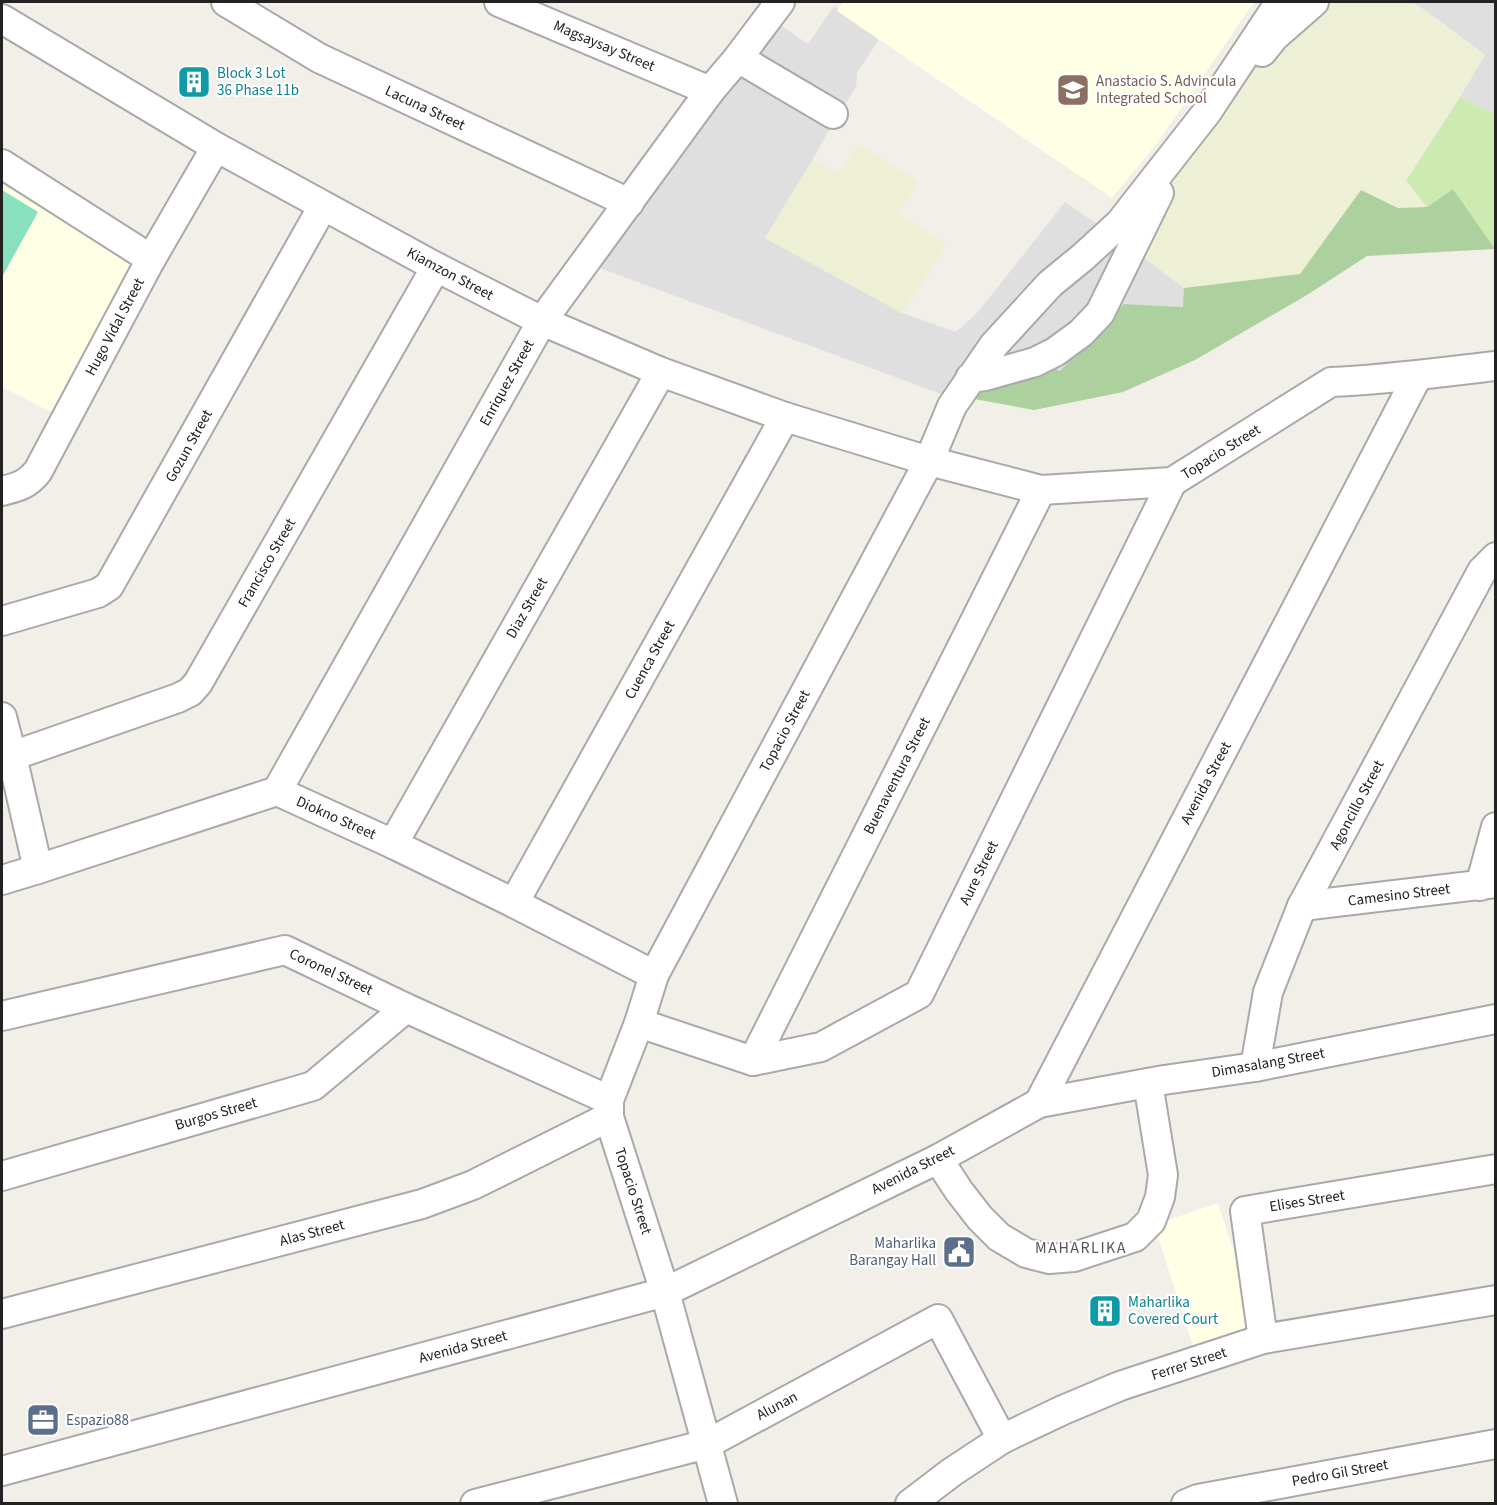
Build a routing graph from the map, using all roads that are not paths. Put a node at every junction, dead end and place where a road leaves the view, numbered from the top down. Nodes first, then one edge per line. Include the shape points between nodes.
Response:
1 (226, 2) edge
2 (499, 2) edge
3 (780, 2) edge
4 (1280, 2) edge
5 (1314, 2) edge
6 (2, 19) edge
7 (738, 58) junction
8 (710, 91) junction
9 (833, 114) dead end
10 (216, 147) junction
11 (2, 164) edge
12 (629, 203) junction
13 (323, 206) junction
14 (151, 260) junction
15 (436, 267) junction
16 (542, 321) junction
17 (1496, 366) edge
18 (661, 372) junction
19 (1418, 375) junction
20 (970, 378) junction
21 (785, 417) junction
22 (929, 460) junction
23 (1172, 482) junction
24 (1041, 490) junction
25 (2, 492) edge
26 (1496, 557) edge
27 (2, 621) edge
28 (2, 717) edge
29 (12, 756) junction
30 (277, 791) junction
31 (1496, 827) edge
32 (393, 844) junction
33 (38, 869) junction
34 (2, 880) edge
35 (1488, 885) edge
36 (514, 903) junction
37 (1302, 906) junction
38 (654, 975) junction
39 (406, 1008) junction
40 (2, 1016) edge
41 (1496, 1019) edge
42 (639, 1023) junction
43 (753, 1061) junction
44 (1255, 1067) junction
45 (1148, 1083) junction
46 (1039, 1103) junction
47 (609, 1108) junction
48 (938, 1159) junction
49 (1496, 1169) edge
50 (2, 1176) edge
51 (665, 1292) junction
52 (1496, 1300) edge
53 (2, 1314) edge
54 (1263, 1339) junction
55 (1002, 1439) junction
56 (706, 1444) junction
57 (1496, 1444) edge
58 (2, 1471) edge
59 (475, 1503) edge
60 (723, 1503) edge
61 (910, 1503) edge
62 (1186, 1503) edge

1 - 12 street, Lacuna Street via 319,58
2 - 8 street, Magsaysay Street
3 - 7 street, Enriquez Street
4 - 20 street via 1207,112 1120,223 1050,284 994,345
5 - 20 street via 1274,37 1157,195 1100,313 1055,352 1035,362
6 - 10 street, Kiamzon Street
7 - 8 street, Enriquez Street
7 - 9 street
8 - 12 street, Enriquez Street
10 - 13 street, Kiamzon Street
10 - 14 street, Hugo Vidal Street
11 - 14 street
12 - 16 street, Enriquez Street
13 - 15 street, Kiamzon Street
13 - 27 street, Gozun Street via 110,586
14 - 25 street, Hugo Vidal Street via 38,471 30,481
15 - 16 street, Kiamzon Street
15 - 29 street, Francisco Street via 198,683 178,698
16 - 18 street, Kiamzon Street
16 - 30 street, Enriquez Street
17 - 19 street, Topacio Street
18 - 21 street, Kiamzon Street
18 - 32 street, Diaz Street
19 - 23 street, Topacio Street via 1332,382
19 - 46 street, Avenida Street
20 - 22 street via 952,406
21 - 22 street, Kiamzon Street
21 - 36 street, Cuenca Street
22 - 24 street, Topacio Street
22 - 38 street, Topacio Street
23 - 24 street, Topacio Street
23 - 43 street, Aure Street via 919,993 820,1047
24 - 43 street, Buenaventura Street
26 - 37 street, Agoncillo Street via 1482,571
28 - 29 street
29 - 33 street
30 - 32 street, Diokno Street
30 - 33 street
31 - 35 street
32 - 36 street, Diokno Street
33 - 34 street
35 - 37 street, Camesino Street
36 - 38 street, Diokno Street
37 - 44 street, Agoncillo Street via 1268,992
38 - 42 street, Topacio Street
39 - 40 street, Coronel Street via 285,950
39 - 47 street, Coronel Street
39 - 50 street, Burgos Street via 313,1086
41 - 44 street, Dimasalang Street
42 - 43 street
42 - 47 street, Topacio Street
44 - 45 street, Dimasalang Street
45 - 46 street, Dimasalang Street
45 - 48 street via 1162,1175 1160,1197 1151,1221 1135,1237 1074,1257 1049,1259 1026,1253 999,1237 980,1218
46 - 48 street, Avenida Street
47 - 51 street, Topacio Street
47 - 53 street, Alas Street via 473,1185 422,1204
48 - 51 street, Avenida Street
49 - 54 street, Elises Street via 1245,1211
51 - 56 street, Topacio Street
51 - 58 street, Avenida Street
52 - 54 street, Ferrer Street
54 - 55 street, Ferrer Street via 1120,1386
55 - 56 street, Alunan via 938,1319
55 - 61 street, Ferrer Street
56 - 59 street, Alunan
56 - 60 street, Topacio Street
57 - 62 street, Pedro Gil Street

